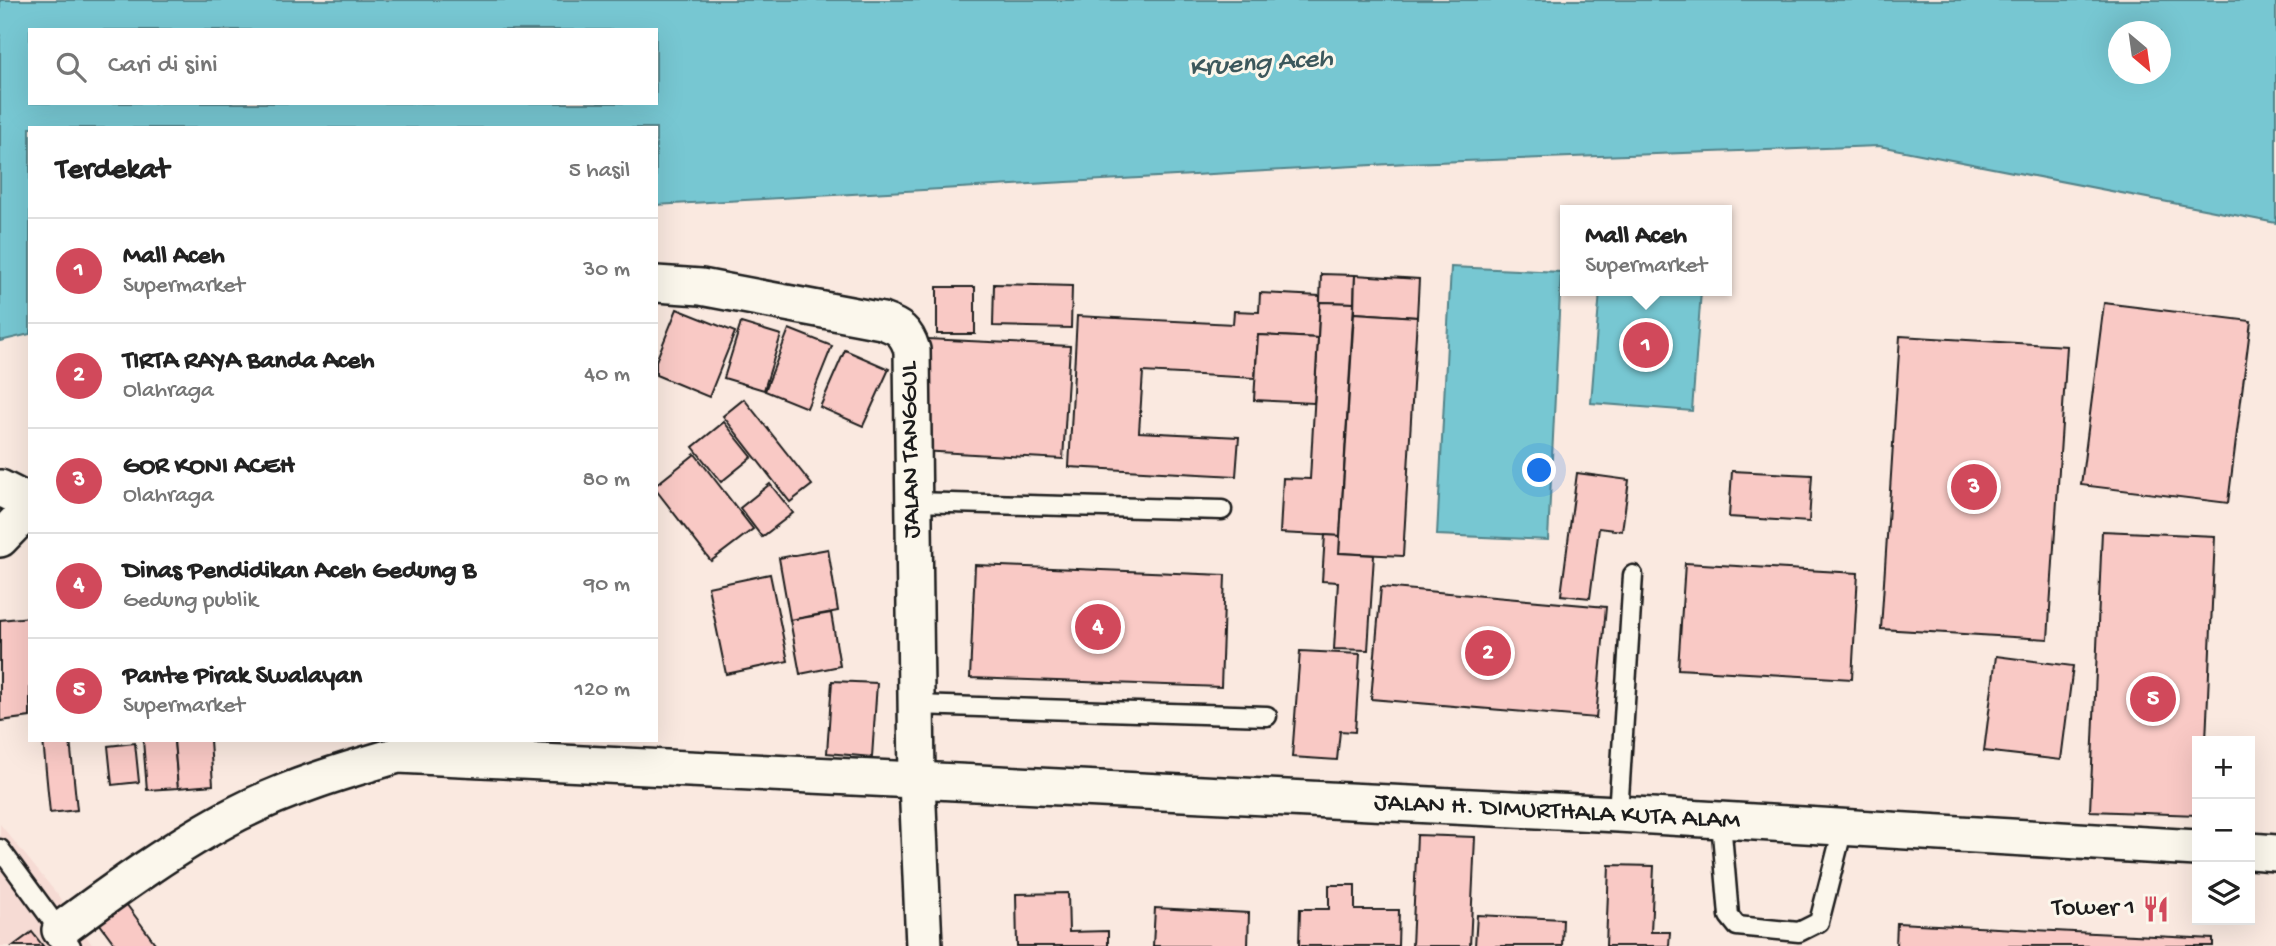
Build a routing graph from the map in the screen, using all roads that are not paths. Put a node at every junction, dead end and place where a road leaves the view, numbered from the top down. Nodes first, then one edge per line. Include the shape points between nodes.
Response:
1 (658, 284) edge
2 (0, 488) edge
3 (913, 502) junction
4 (28, 505) edge
5 (28, 508) edge
6 (1222, 510) dead end
7 (0, 539) edge
8 (1633, 575) dead end
9 (916, 705) junction
10 (1267, 716) dead end
11 (917, 782) junction
12 (1618, 814) junction
13 (1721, 821) junction
14 (1843, 828) junction
15 (2192, 848) edge
16 (0, 849) edge
17 (2255, 851) edge
18 (2276, 853) edge
19 (66, 938) edge
20 (924, 946) edge

1 - 3 street, JALAN TANGGUL via 701,287 900,327 912,350
2 - 4 street
3 - 6 lane
3 - 9 street, JALAN TANGGUL
5 - 7 street
8 - 12 lane
9 - 10 lane
9 - 11 street, JALAN TANGGUL
11 - 12 street, JALAN H. DIMURTHALA KUTA ALAM
11 - 19 street, JALAN H. DIMURTHALA KUTA ALAM via 398,755 324,776 237,813 109,894
11 - 20 street, JALAN TANGGUL
12 - 13 street, JALAN H. DIMURTHALA KUTA ALAM
13 - 14 street, JALAN H. DIMURTHALA KUTA ALAM
13 - 14 lane via 1729,916 1737,926 1799,932 1819,922
14 - 15 street, JALAN H. DIMURTHALA KUTA ALAM
16 - 19 lane
17 - 18 street

